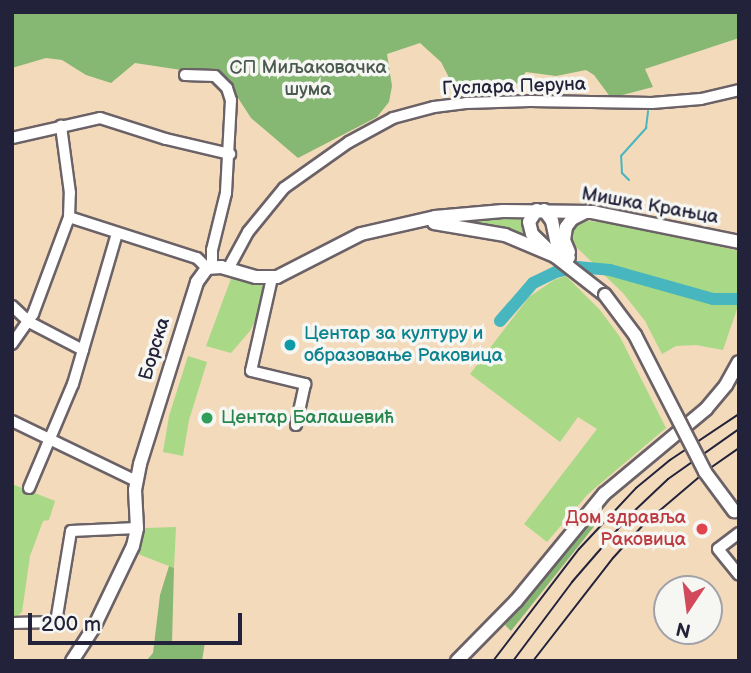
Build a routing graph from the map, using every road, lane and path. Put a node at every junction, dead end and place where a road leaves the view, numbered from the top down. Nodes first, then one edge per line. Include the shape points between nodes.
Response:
1 (185, 75) dead end
2 (739, 90) edge
3 (61, 126) junction
4 (12, 138) edge
5 (230, 154) junction
6 (541, 210) junction
7 (588, 212) junction
8 (69, 217) junction
9 (412, 222) junction
10 (117, 234) junction
11 (739, 242) edge
12 (555, 256) junction
13 (574, 261) junction
14 (209, 268) junction
15 (228, 269) junction
16 (272, 278) junction
17 (606, 295) junction
18 (12, 306) edge
19 (29, 321) junction
20 (12, 344) edge
21 (83, 349) junction
22 (739, 362) edge
23 (12, 421) edge
24 (296, 425) dead end
25 (49, 439) junction
26 (136, 481) junction
27 (29, 488) dead end
28 (739, 515) edge
29 (137, 528) junction
30 (739, 533) edge
31 (739, 575) edge
32 (12, 623) edge
33 (72, 661) edge
34 (457, 661) edge

1 - 5 street, Борска via 215,76 227,88
2 - 15 street, Гуслара Перуна via 652,103 466,103 393,118 352,140 284,188 248,232
3 - 4 street
3 - 5 street via 100,118
3 - 8 street
5 - 14 street, Борска
6 - 7 main road, Мишка Крањца
6 - 9 main road, Мишка Крањца via 469,212
6 - 12 main road via 529,222 530,231
6 - 13 main road via 552,221 559,248
7 - 11 main road, Мишка Крањца
7 - 13 main road via 572,219 564,233
8 - 10 street
8 - 19 street
9 - 12 main road via 480,229
9 - 16 main road, Мишка Крањца via 352,237 286,275
10 - 14 street via 197,258
10 - 21 street
12 - 17 main road
13 - 17 main road
14 - 15 main road
14 - 26 main road, Борска via 197,282
15 - 16 main road
16 - 24 street via 251,371 305,384
17 - 28 main road, bridge via 635,335 705,472
18 - 19 street
19 - 20 street
19 - 21 street
21 - 25 street
22 - 34 main road via 706,409 604,495 516,601
23 - 25 street
25 - 26 street
25 - 27 street
26 - 29 main road, Борска
29 - 32 street via 71,531 56,622
29 - 33 main road, Борска via 109,598
30 - 31 street via 718,549

